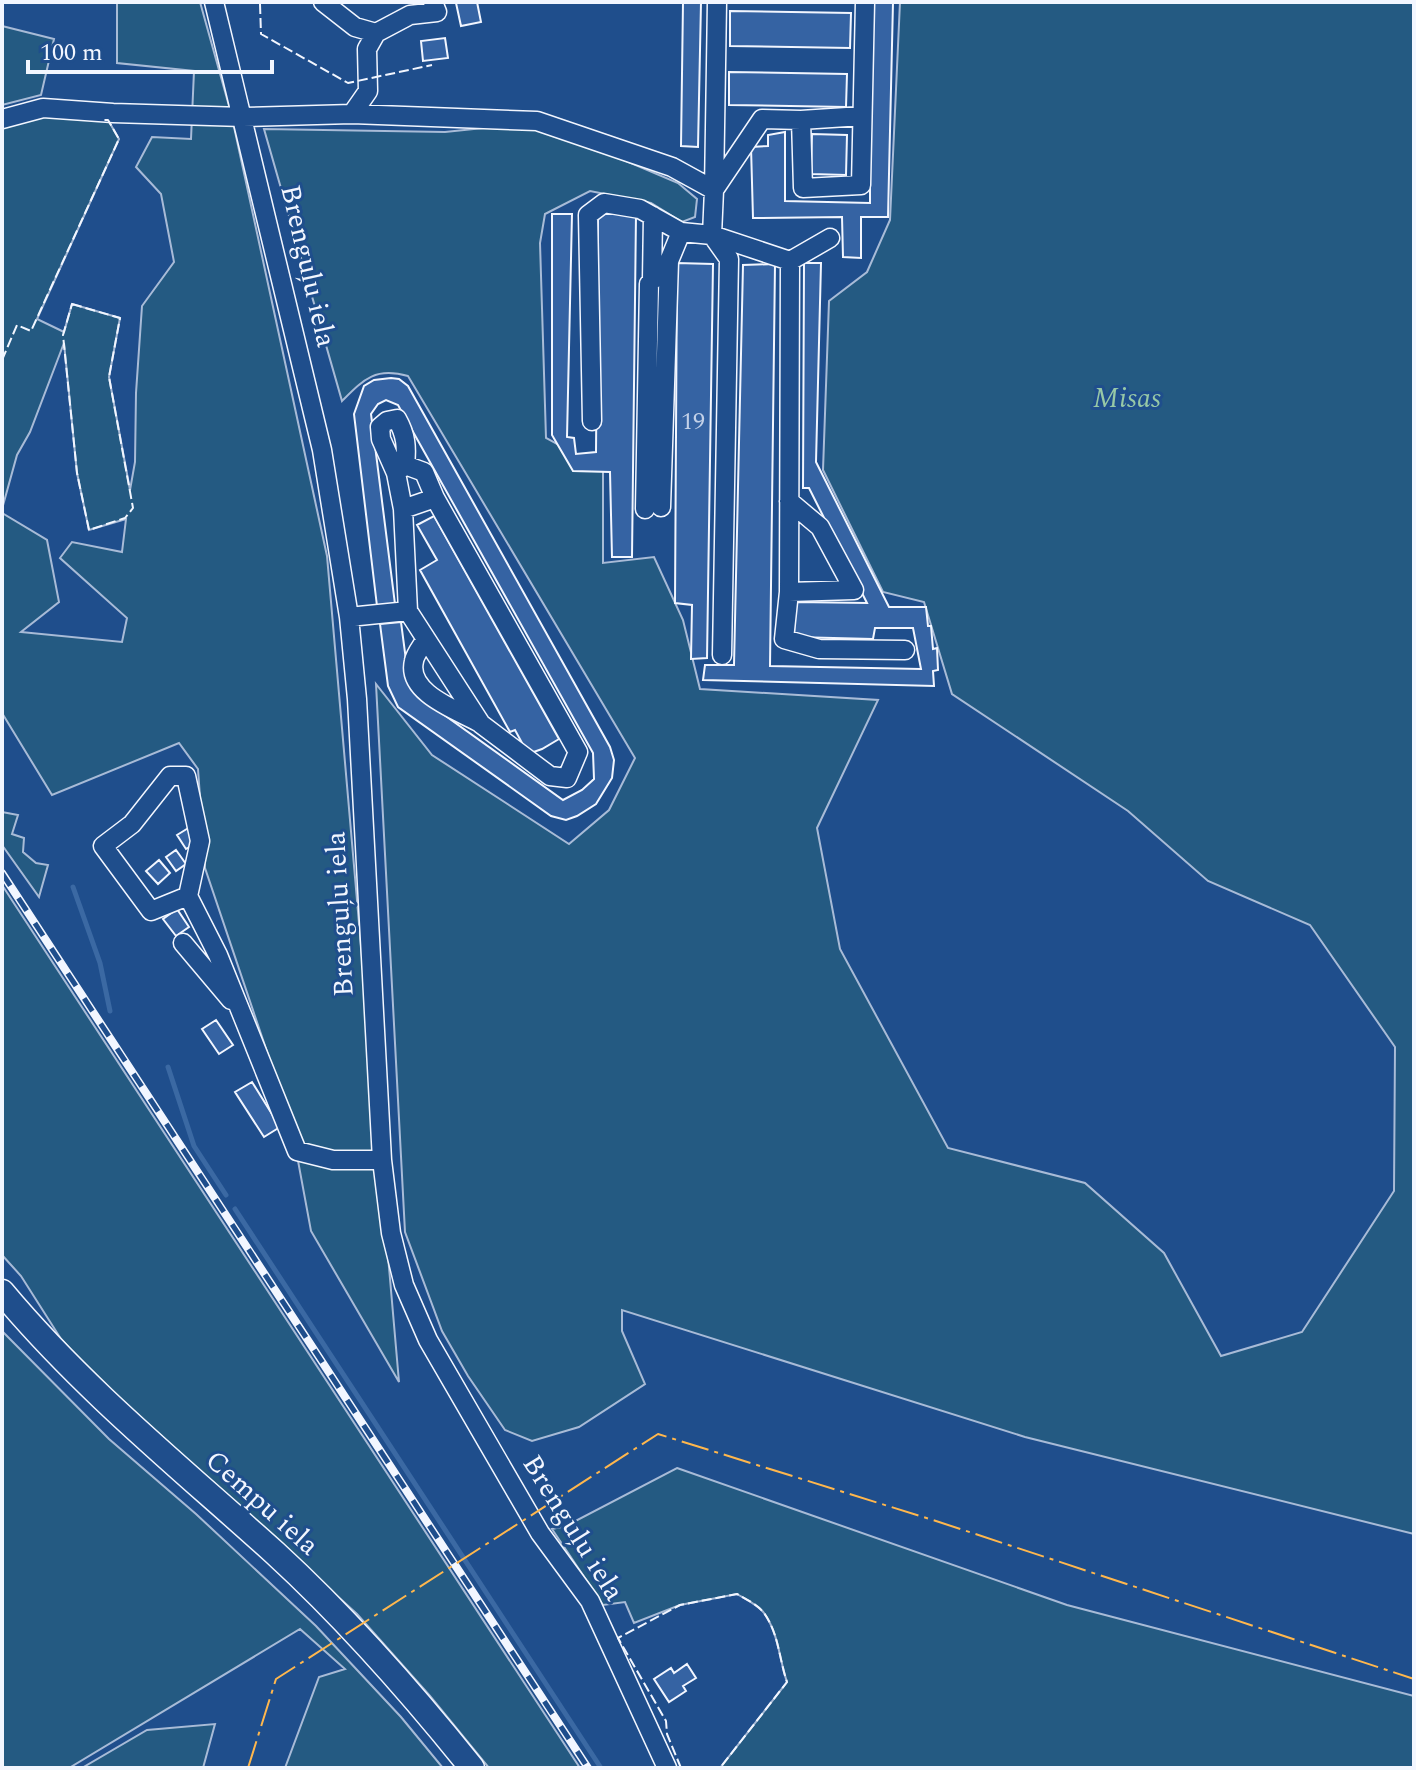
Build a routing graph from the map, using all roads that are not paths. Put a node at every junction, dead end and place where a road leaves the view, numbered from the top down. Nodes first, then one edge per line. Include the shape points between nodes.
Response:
1 (214, 2) edge
2 (323, 2) edge
3 (433, 2) edge
4 (717, 2) edge
5 (865, 2) edge
6 (376, 33) junction
7 (352, 114) junction
8 (862, 116) junction
9 (243, 117) junction
10 (2, 119) edge
11 (801, 120) junction
12 (714, 190) junction
13 (653, 216) junction
14 (681, 232) junction
15 (712, 235) junction
16 (830, 238) dead end
17 (669, 261) junction
18 (790, 261) junction
19 (652, 280) junction
20 (592, 421) dead end
21 (435, 498) junction
22 (789, 501) junction
23 (403, 509) junction
24 (789, 592) junction
25 (408, 611) junction
26 (349, 617) junction
27 (426, 639) junction
28 (905, 650) dead end
29 (722, 655) dead end
30 (481, 724) junction
31 (188, 896) junction
32 (183, 943) dead end
33 (241, 1011) junction
34 (382, 1160) junction
35 (2, 1292) edge
36 (472, 1768) edge
37 (667, 1768) edge

1 - 9 street, Brenguļu iela
2 - 6 street via 355,27
3 - 6 street via 437,12 410,15
4 - 12 street
5 - 8 street
6 - 7 street via 367,49 368,91
7 - 9 street
7 - 12 street via 537,121 672,167
8 - 11 street
8 - 11 street via 861,185 803,188
9 - 10 street via 43,108
9 - 26 street, Brenguļu iela via 322,450
11 - 12 street via 762,119
12 - 15 street
13 - 14 street
13 - 19 street
13 - 20 street via 604,203 588,215
14 - 15 street
14 - 17 street
15 - 18 street
15 - 29 street via 729,259
16 - 18 street
17 - 19 street
17 - 19 street via 653,508
18 - 22 street
21 - 23 street
21 - 23 street via 424,472 400,469
21 - 30 street via 578,752 567,778 550,776
22 - 24 street
22 - 24 street via 820,527 854,590
23 - 25 street
24 - 28 street via 784,639 819,649
25 - 26 street
25 - 27 street
26 - 34 street, Brenguļu iela
27 - 30 street
27 - 30 street via 414,659 413,675 425,692
31 - 31 street via 200,841 186,776 170,776 132,824 103,846 151,911
31 - 33 street
32 - 33 street
33 - 34 street via 297,1151 333,1160
34 - 37 street, Brenguļu iela via 404,1285 428,1340 540,1533 590,1601
35 - 36 main road, Cempu iela via 134,1428 338,1614

